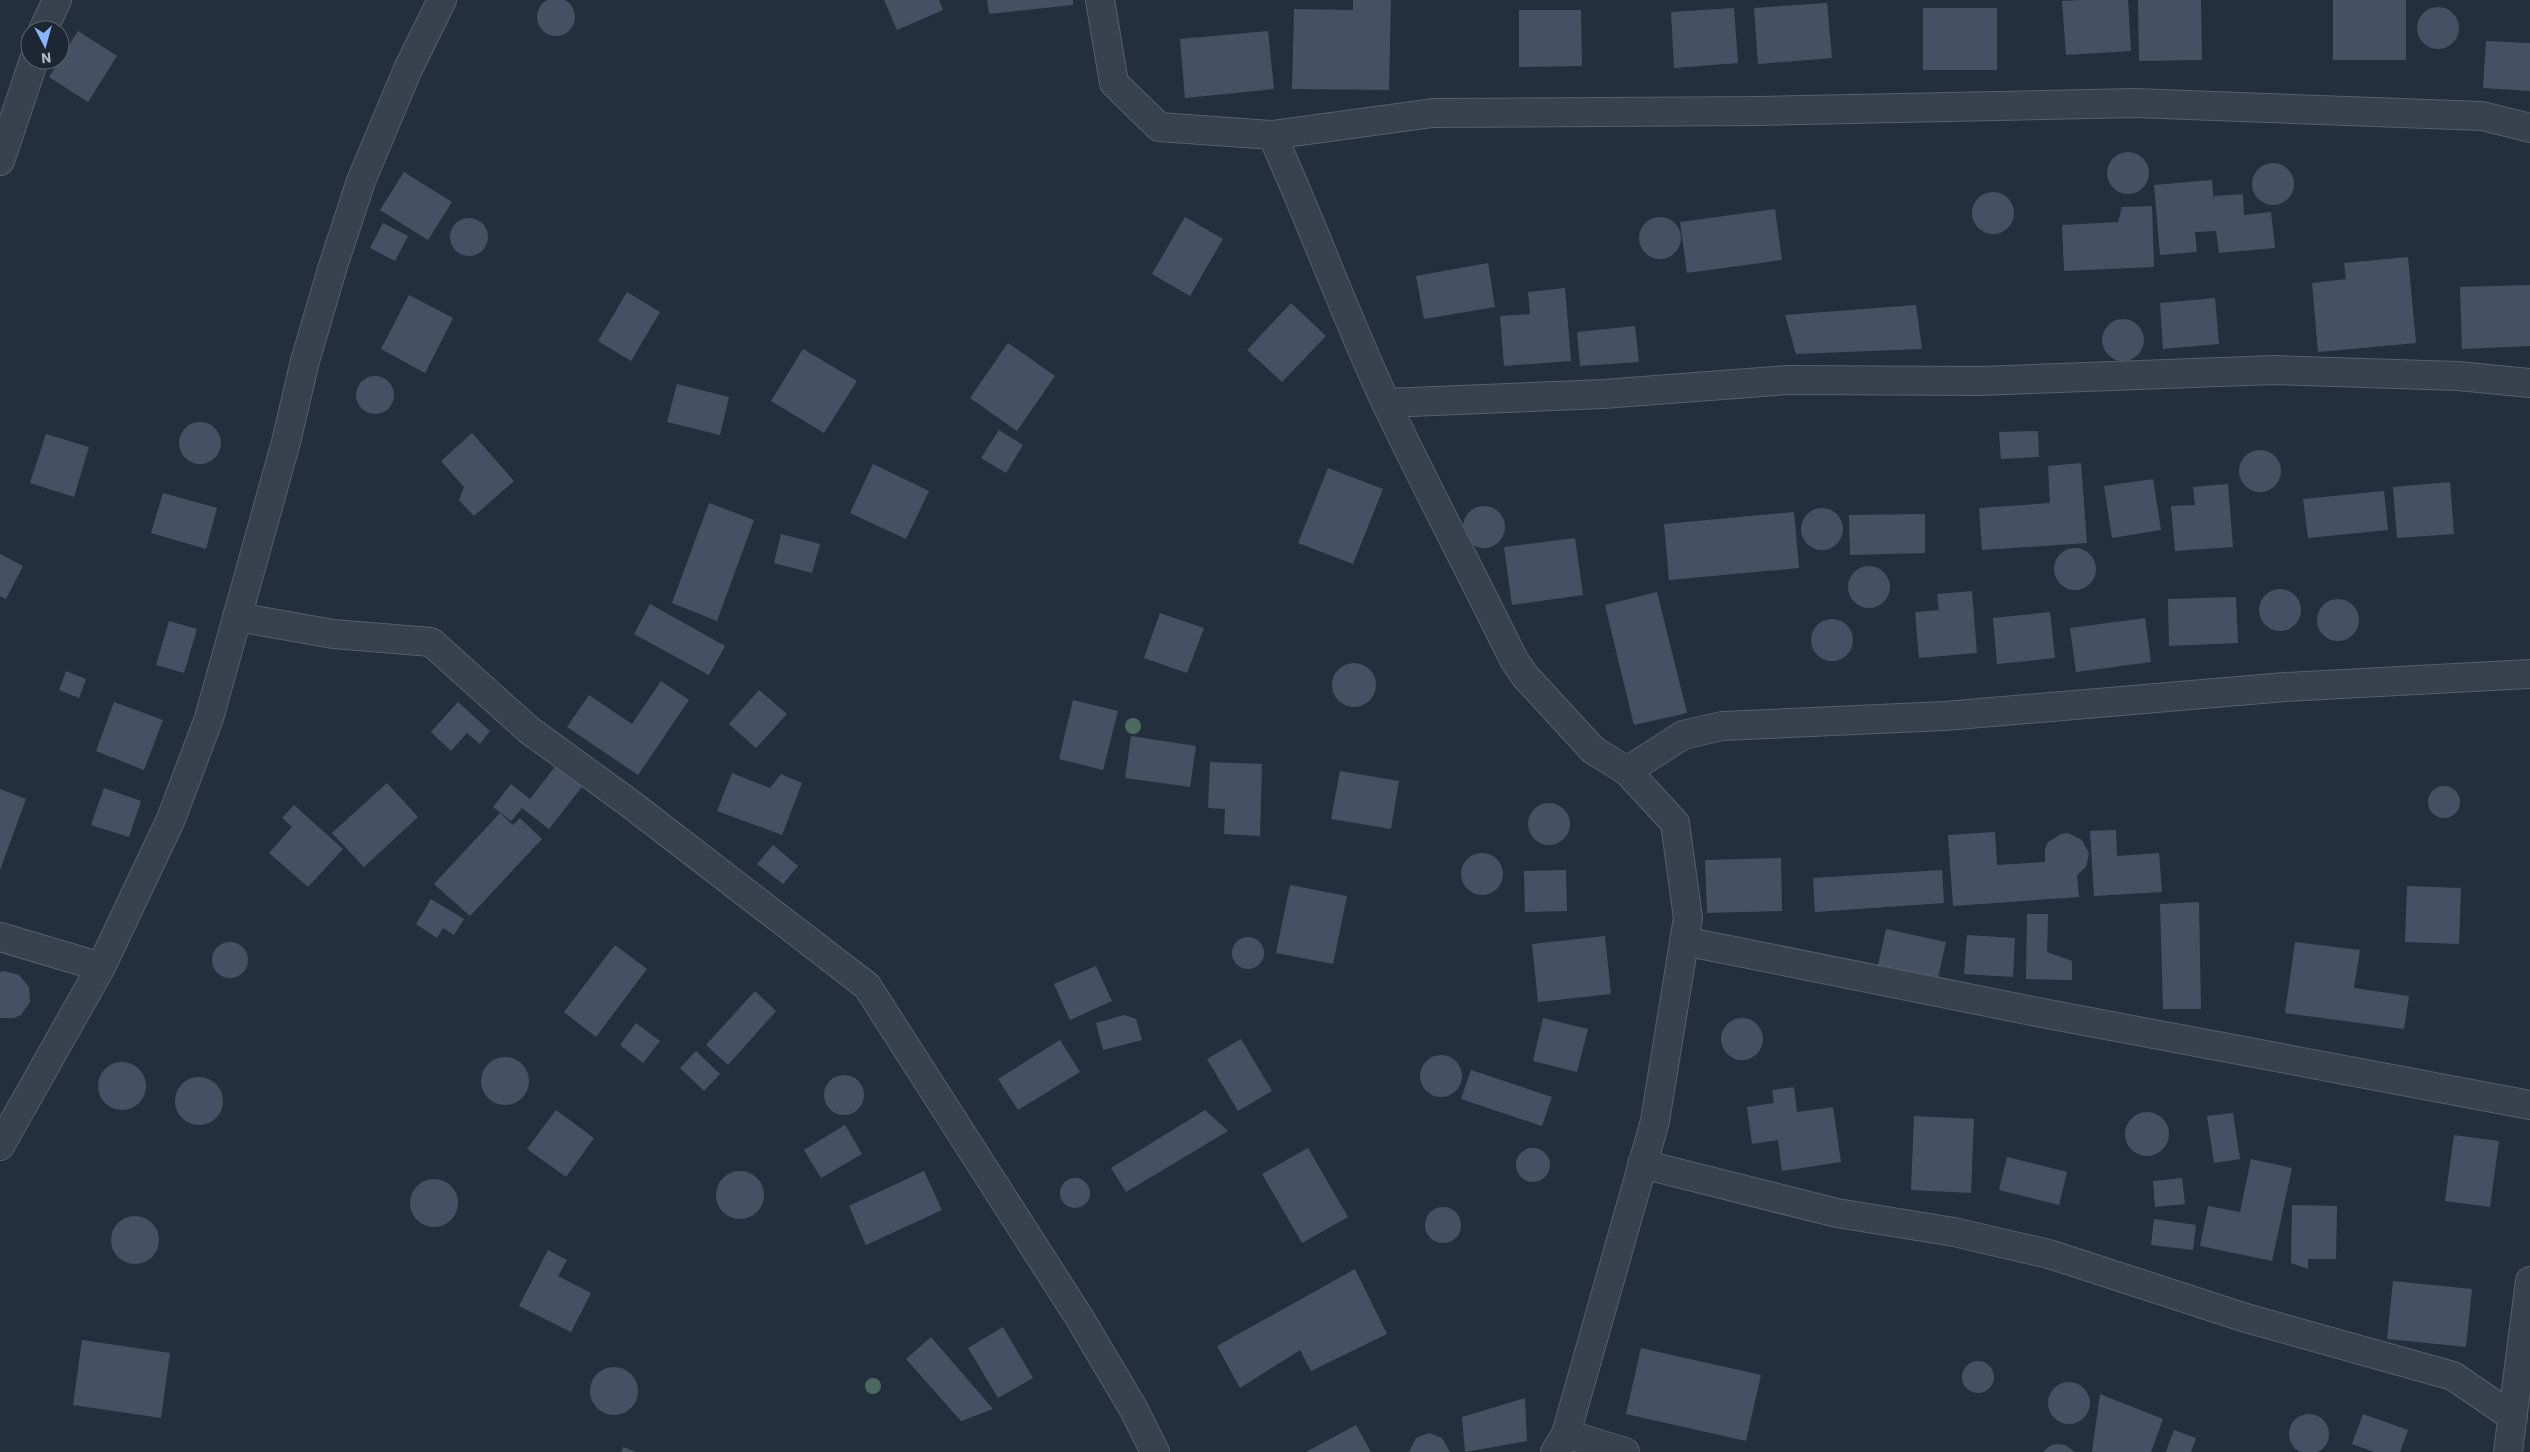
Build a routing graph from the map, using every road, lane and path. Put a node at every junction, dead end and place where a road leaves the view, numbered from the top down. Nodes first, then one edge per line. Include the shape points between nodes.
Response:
1 (57, 0) edge
2 (442, 0) edge
3 (1100, 0) edge
4 (48, 20) edge
5 (31, 70) edge
6 (2530, 128) edge
7 (1272, 135) junction
8 (0, 161) edge
9 (2530, 383) edge
10 (1386, 403) junction
11 (237, 617) junction
12 (2530, 674) edge
13 (1627, 771) junction
14 (0, 937) edge
15 (1684, 941) junction
16 (101, 967) junction
17 (2530, 1104) edge
18 (0, 1146) edge
19 (1642, 1164) junction
20 (2530, 1281) edge
21 (2513, 1417) junction
22 (1561, 1443) edge
23 (1156, 1452) edge
24 (1625, 1452) edge
25 (2508, 1452) edge

1 - 4 street
2 - 11 street via 360,181 305,361
3 - 7 street via 1114,83 1159,127
5 - 8 street
6 - 7 street via 2482,116 2134,103 1770,111 1433,113
7 - 10 street
9 - 10 street via 2458,376 2274,370 1980,380 1788,380 1603,394
10 - 13 street via 1514,660 1592,750
11 - 16 street via 209,718 171,819
11 - 23 street via 333,634 430,642 528,730 628,802 867,986 1079,1317
12 - 13 street via 2284,687 1945,716 1722,726 1683,735
13 - 15 street via 1675,822 1688,918
14 - 16 street
15 - 17 street via 2037,1012
15 - 19 street via 1655,1121
16 - 18 street
19 - 21 street via 1837,1213 1954,1232 2049,1254 2246,1318 2453,1376
19 - 22 street
20 - 21 street
21 - 25 street
22 - 24 street

